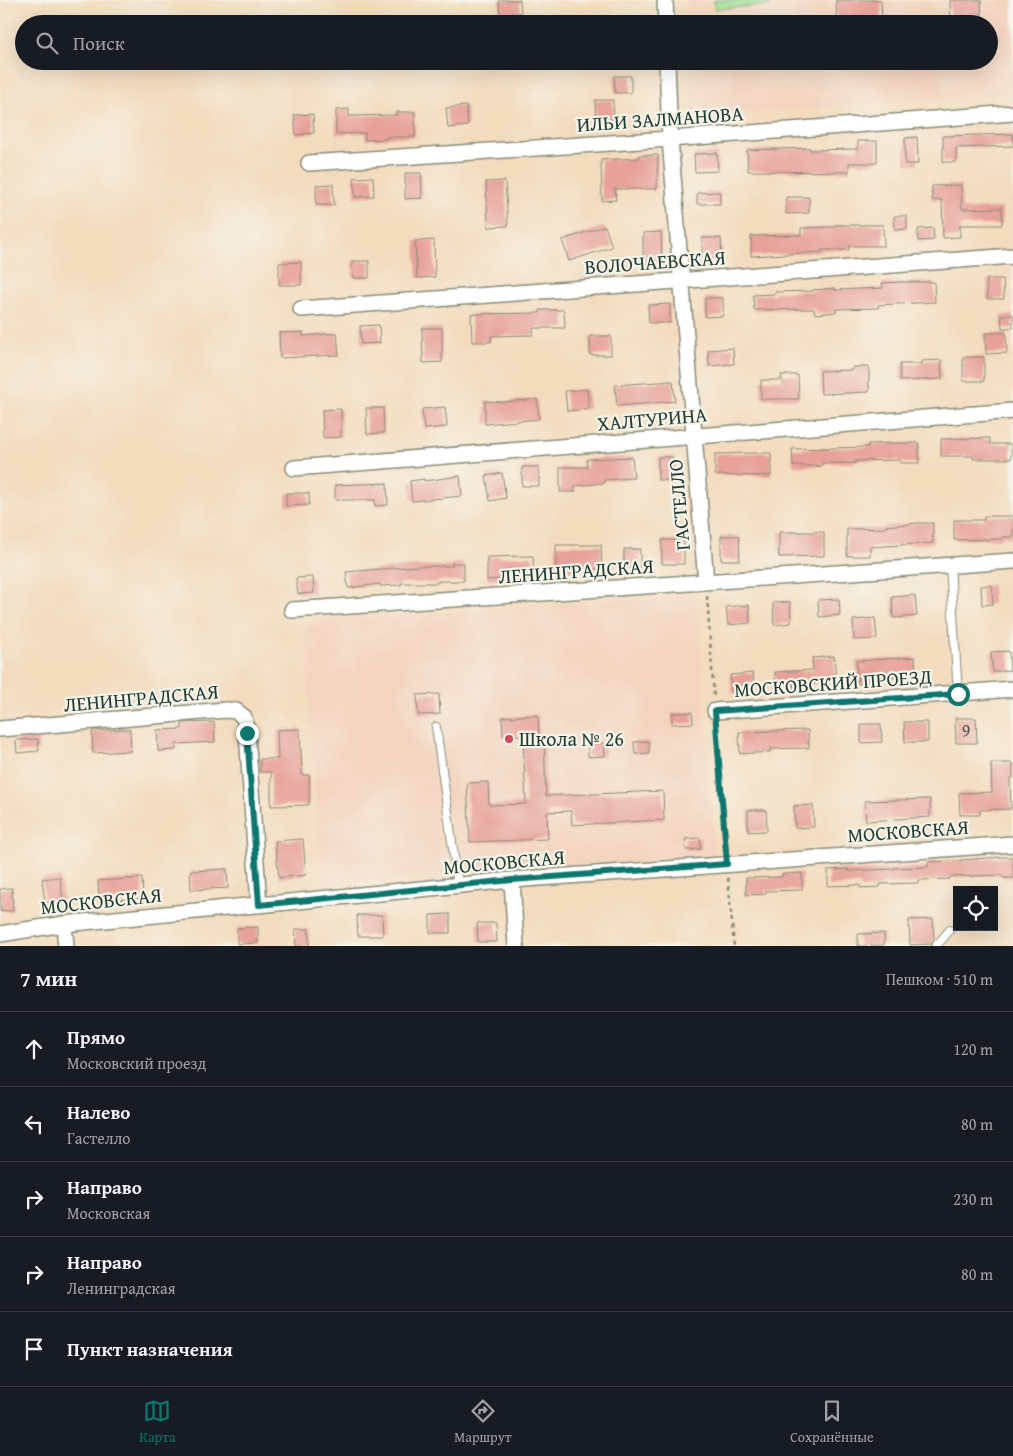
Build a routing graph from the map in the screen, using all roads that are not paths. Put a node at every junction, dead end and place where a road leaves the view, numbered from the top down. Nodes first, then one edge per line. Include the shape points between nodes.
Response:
1 (666, 0) edge
2 (666, 15) edge
3 (667, 70) edge
4 (1013, 113) edge
5 (670, 139) junction
6 (309, 163) dead end
7 (1013, 256) edge
8 (681, 280) junction
9 (301, 309) dead end
10 (1013, 411) edge
11 (693, 436) junction
12 (294, 468) dead end
13 (1013, 561) edge
14 (950, 565) junction
15 (706, 582) junction
16 (292, 610) dead end
17 (1013, 689) edge
18 (958, 694) junction
19 (715, 711) road end
20 (436, 726) dead end
21 (0, 729) edge
22 (1013, 844) edge
23 (512, 880) junction
24 (458, 885) junction
25 (259, 905) junction
26 (64, 924) junction
27 (950, 930) dead end
28 (0, 934) edge
29 (66, 946) edge
30 (516, 946) edge
31 (936, 946) edge

1 - 2 street
3 - 5 street, ГАСТЕЛЛО
4 - 5 street, ИЛЬИ ЗАЛМАНОВА
5 - 6 street, ИЛЬИ ЗАЛМАНОВА
5 - 8 street, ГАСТЕЛЛО
7 - 8 street, ВОЛОЧАЕВСКАЯ
8 - 9 street, ВОЛОЧАЕВСКАЯ
8 - 11 street, ГАСТЕЛЛО
10 - 11 street, ХАЛТУРИНА
11 - 12 street, ХАЛТУРИНА
11 - 15 street, ГАСТЕЛЛО
13 - 14 street, ЛЕНИНГРАДСКАЯ
14 - 15 street, ЛЕНИНГРАДСКАЯ
14 - 18 lane
15 - 16 street, ЛЕНИНГРАДСКАЯ
17 - 18 street, МОСКОВСКИЙ ПРОЕЗД
18 - 19 street, МОСКОВСКИЙ ПРОЕЗД
20 - 24 lane
21 - 25 street, ЛЕНИНГРАДСКАЯ via 236,711 244,717 247,733
22 - 23 street, МОСКОВСКАЯ
23 - 24 street, МОСКОВСКАЯ
23 - 30 street
24 - 25 street, МОСКОВСКАЯ
25 - 26 street, МОСКОВСКАЯ
26 - 28 street, МОСКОВСКАЯ
26 - 29 street
27 - 31 lane

